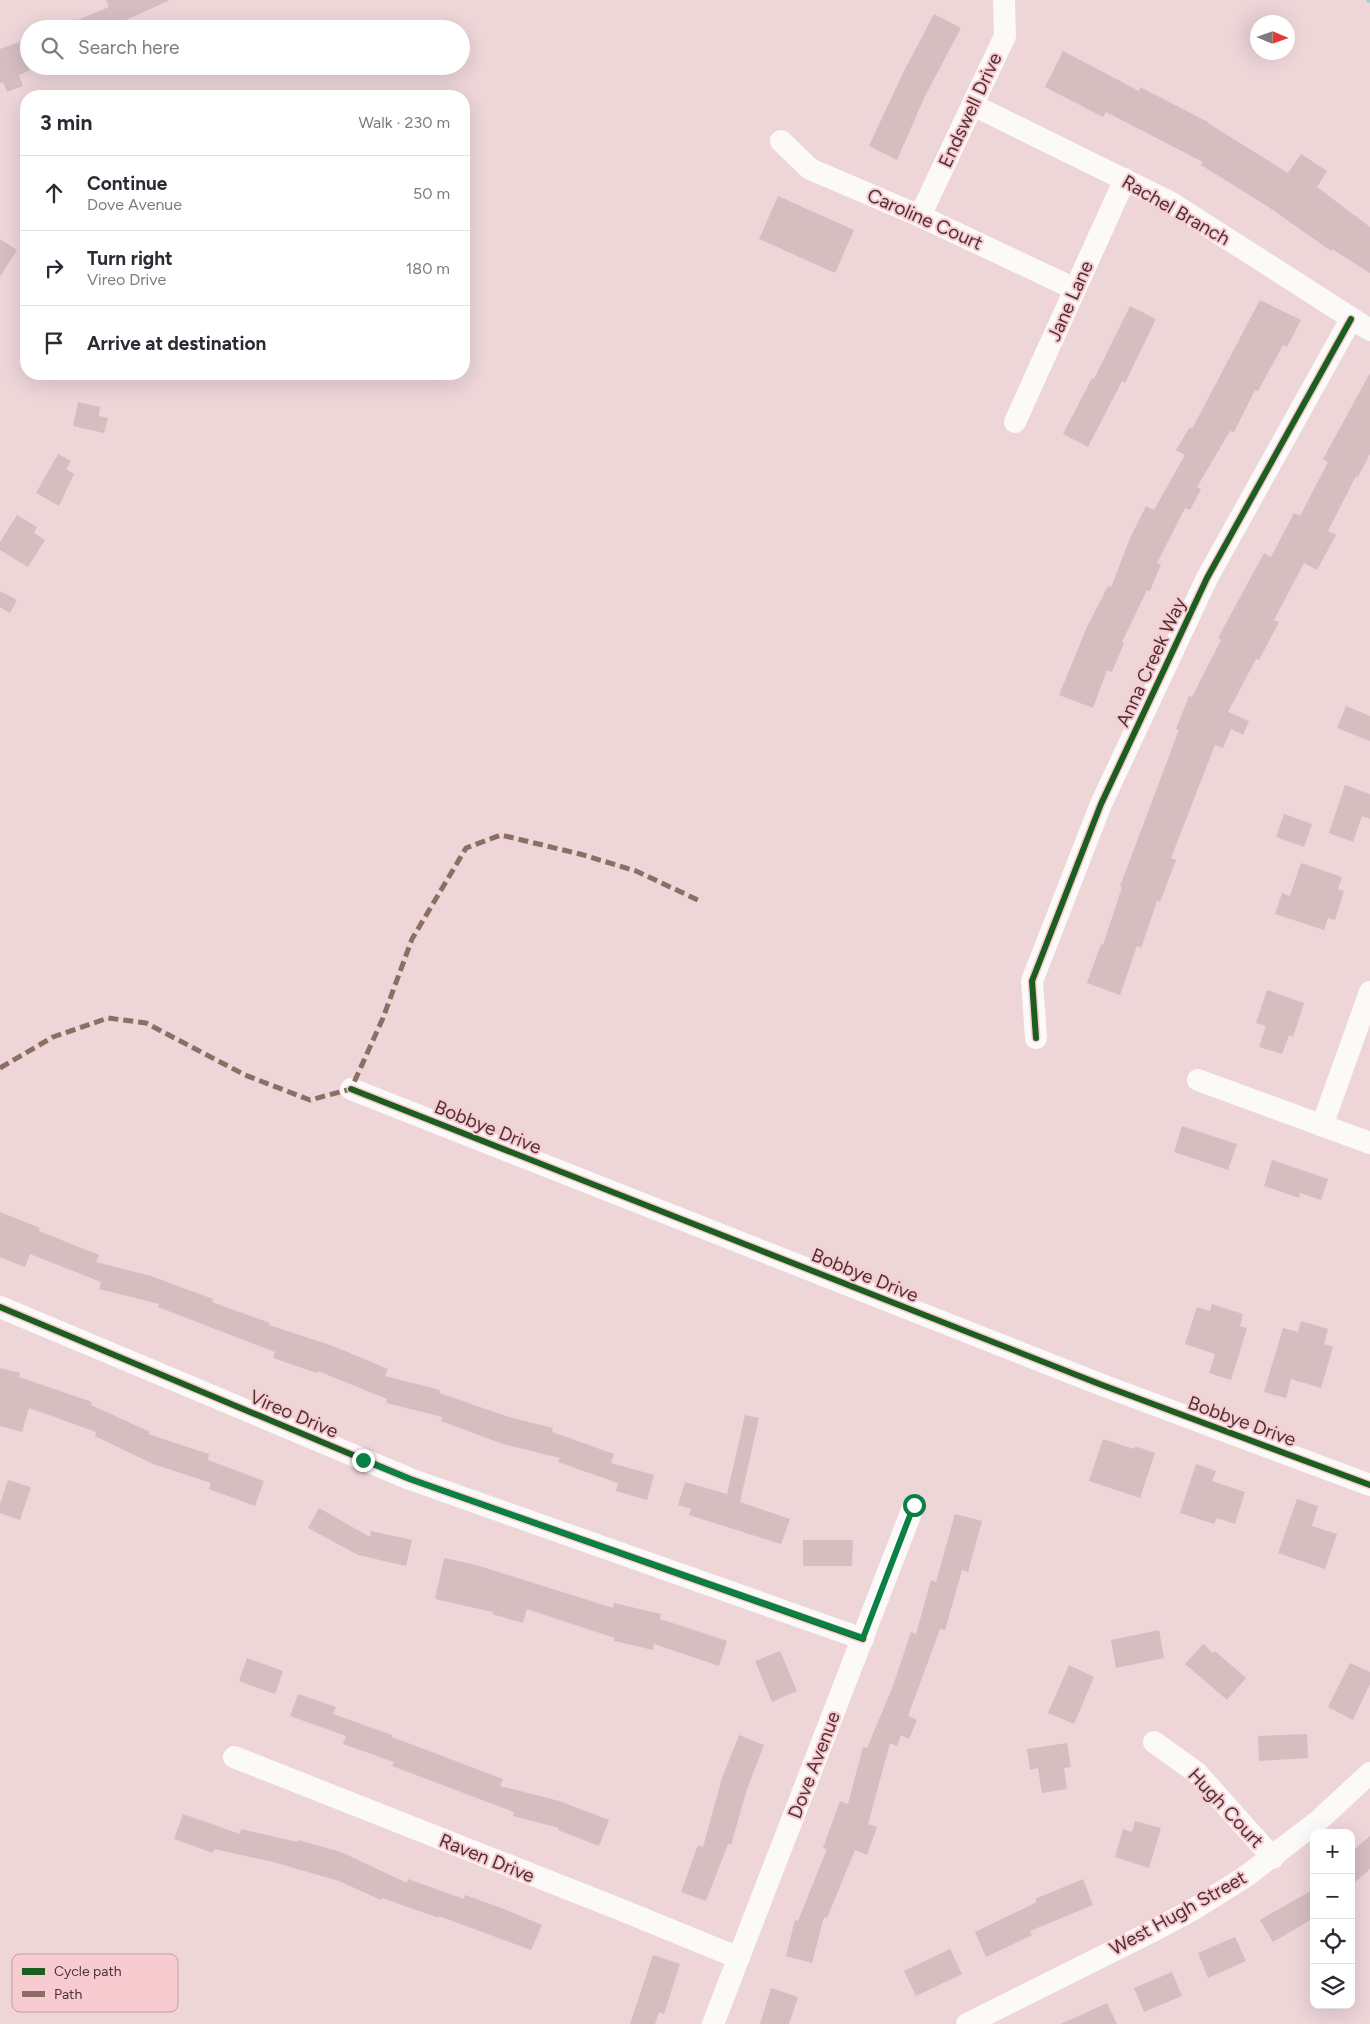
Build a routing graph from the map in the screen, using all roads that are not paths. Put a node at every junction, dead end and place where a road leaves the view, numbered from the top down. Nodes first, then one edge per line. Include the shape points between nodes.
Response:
1 (1004, 0) edge
2 (973, 105) junction
3 (781, 141) dead end
4 (1125, 179) junction
5 (920, 216) junction
6 (1075, 289) junction
7 (1361, 324) edge
8 (1015, 422) dead end
9 (1370, 992) edge
10 (1036, 1038) dead end
11 (1198, 1080) dead end
12 (351, 1089) dead end
13 (1322, 1126) junction
14 (1370, 1143) edge
15 (0, 1307) edge
16 (1370, 1485) edge
17 (914, 1505) dead end
18 (863, 1638) junction
19 (1154, 1742) dead end
20 (234, 1757) dead end
21 (1370, 1773) edge
22 (1273, 1858) junction
23 (739, 1958) junction
24 (714, 2024) edge
25 (967, 2024) edge

1 - 2 street, Endswell Drive via 1005,36
2 - 4 street, Rachel Branch
2 - 5 street, Endswell Drive
3 - 5 street, Caroline Court via 810,169
4 - 6 street, Jane Lane
4 - 7 street, Rachel Branch via 1170,202
5 - 6 street, Caroline Court
6 - 8 street, Jane Lane
7 - 10 street, Anna Creek Way via 1207,578 1102,804 1032,981
9 - 13 street
11 - 13 street
12 - 16 street, Bobbye Drive via 1102,1385
13 - 14 street
15 - 18 street, Vireo Drive via 410,1479
17 - 18 street, Dove Avenue
18 - 23 street, Dove Avenue
19 - 22 street, Hugh Court via 1197,1773
20 - 23 street, Raven Drive
21 - 22 street, West Hugh Street
22 - 25 street, West Hugh Street via 1194,1909
23 - 24 street, Dove Avenue

